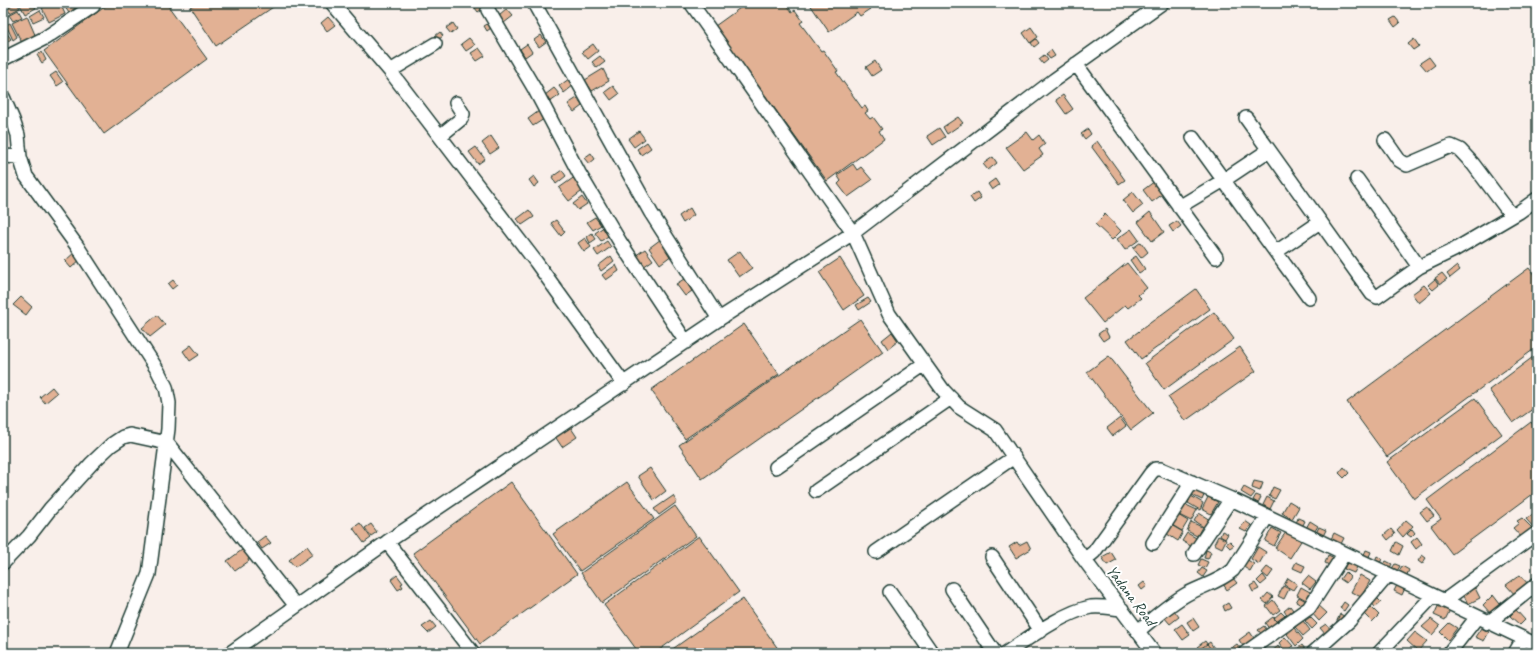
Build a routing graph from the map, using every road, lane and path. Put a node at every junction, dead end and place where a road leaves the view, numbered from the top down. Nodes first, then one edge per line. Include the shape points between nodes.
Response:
1 (332, 3) edge
2 (534, 3) edge
3 (691, 3) edge
4 (1162, 3) edge
5 (94, 6) dead end
6 (488, 10) dead end
7 (435, 44) dead end
8 (3, 59) edge
9 (1076, 64) junction
10 (390, 71) junction
11 (3, 97) edge
12 (456, 103) dead end
13 (1246, 118) dead end
14 (8, 122) edge
15 (440, 136) junction
16 (1193, 138) dead end
17 (1385, 140) dead end
18 (1269, 150) junction
19 (19, 153) junction
20 (3, 156) edge
21 (1357, 179) dead end
22 (1224, 180) junction
23 (1537, 199) edge
24 (1179, 207) junction
25 (1512, 216) junction
26 (1320, 222) junction
27 (853, 232) junction
28 (1276, 252) junction
29 (1216, 257) dead end
30 (1419, 267) junction
31 (1309, 298) dead end
32 (719, 319) junction
33 (686, 342) junction
34 (924, 364) junction
35 (624, 384) junction
36 (951, 398) junction
37 (167, 443) junction
38 (1014, 457) junction
39 (776, 467) dead end
40 (1192, 482) junction
41 (816, 491) dead end
42 (1231, 499) junction
43 (1267, 517) junction
44 (1537, 533) edge
45 (387, 542) junction
46 (1153, 543) dead end
47 (876, 552) dead end
48 (1194, 554) dead end
49 (1344, 554) junction
50 (992, 556) dead end
51 (1083, 558) junction
52 (3, 563) edge
53 (1388, 575) junction
54 (1537, 584) edge
55 (952, 589) dead end
56 (890, 592) dead end
57 (1439, 599) junction
58 (296, 606) junction
59 (1122, 609) junction
60 (1483, 620) junction
61 (1041, 631) junction
62 (1138, 631) junction
63 (1523, 639) junction
64 (1537, 646) edge
65 (116, 653) edge
66 (230, 653) edge
67 (473, 653) edge
68 (932, 653) edge
69 (995, 653) edge
70 (1006, 653) edge
71 (1154, 653) edge
72 (1245, 653) edge
73 (1313, 653) edge
74 (1379, 653) edge
75 (1448, 653) edge
76 (1515, 653) edge

1 - 10 street
2 - 32 street via 651,213
3 - 27 street, Yadana Road
4 - 9 street
5 - 8 street via 41,41
6 - 33 street via 620,242
7 - 10 street
9 - 24 street
9 - 27 street
10 - 15 street
11 - 14 street
12 - 15 street via 463,114 461,119
13 - 18 street
14 - 19 street via 18,135
15 - 35 street via 536,262
16 - 22 street
17 - 25 street via 1399,160 1407,164 1451,146 1460,150
18 - 22 street
18 - 26 street
19 - 20 street
19 - 37 street via 26,176 77,246 158,371 166,387 169,403
21 - 30 street
22 - 24 street
22 - 28 street
23 - 25 street
24 - 29 street
25 - 30 street
26 - 28 street
26 - 30 street via 1372,294 1377,297
27 - 32 street
27 - 34 street, Yadana Road via 889,314
28 - 31 street
32 - 33 street
33 - 35 street
34 - 36 street, Yadana Road
34 - 39 street
35 - 45 street
36 - 38 street, Yadana Road via 962,410 993,428
36 - 41 street
37 - 52 street via 130,435 111,445
37 - 58 street
37 - 65 street via 149,574
38 - 47 street
38 - 51 street, Yadana Road
40 - 42 street
40 - 46 street
40 - 51 street via 1155,469 1094,552
42 - 43 street
42 - 48 street
43 - 49 street
43 - 62 street via 1233,570 1178,600
44 - 57 street
45 - 58 street
45 - 67 street
49 - 53 street
49 - 72 street via 1309,608
50 - 61 street
51 - 59 street, Yadana Road
53 - 57 street
53 - 73 street via 1349,621
54 - 60 street
55 - 69 street
56 - 68 street
57 - 60 street
57 - 74 street
58 - 66 street
59 - 61 street via 1092,607 1069,615
59 - 62 street, Yadana Road
60 - 63 street
60 - 75 street
61 - 70 street
62 - 71 street, Yadana Road
63 - 64 street
63 - 76 street

